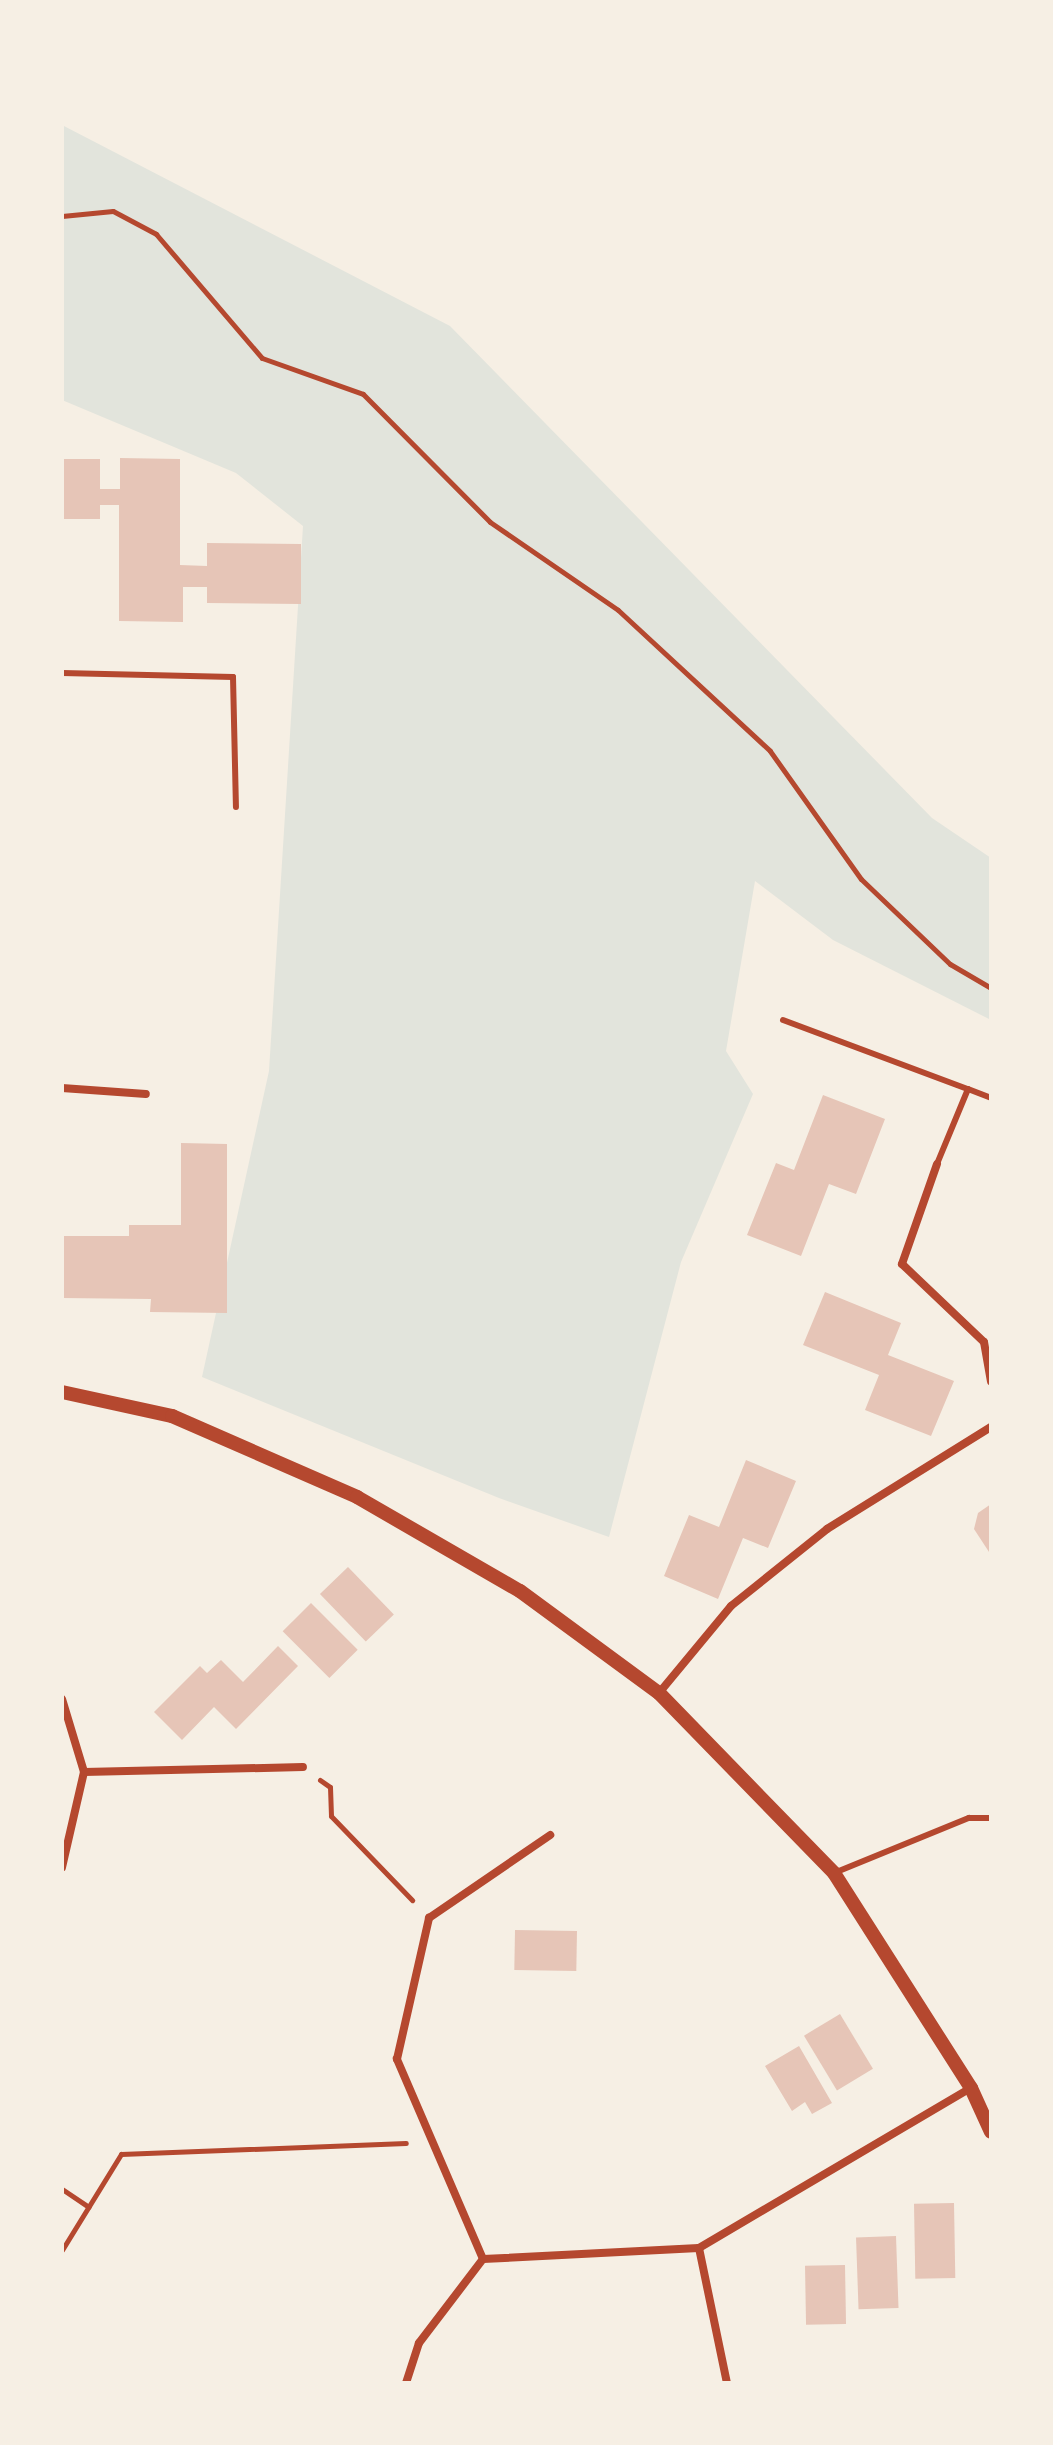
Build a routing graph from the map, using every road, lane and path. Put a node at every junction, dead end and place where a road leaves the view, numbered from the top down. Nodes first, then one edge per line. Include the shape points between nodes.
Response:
1 (62, 216) edge
2 (62, 673) edge
3 (236, 807) dead end
4 (991, 988) edge
5 (783, 1020) dead end
6 (62, 1088) edge
7 (968, 1089) junction
8 (146, 1094) dead end
9 (991, 1098) edge
10 (937, 1164) joint
11 (991, 1381) edge
12 (62, 1392) edge
13 (991, 1427) edge
14 (659, 1693) junction
15 (62, 1699) edge
16 (303, 1767) joint
17 (84, 1772) junction
18 (991, 1818) edge
19 (550, 1835) dead end
20 (62, 1867) edge
21 (834, 1873) junction
22 (429, 1918) junction
23 (971, 2088) junction
24 (991, 2132) edge
25 (431, 2143) junction
26 (62, 2189) edge
27 (89, 2207) junction
28 (699, 2248) junction
29 (62, 2250) edge
30 (483, 2259) junction
31 (406, 2383) edge
32 (727, 2383) edge

1 - 4 path via 113,211 156,234 262,358 363,394 490,522 618,610 770,751 861,879 950,964
2 - 3 lane via 233,677
5 - 7 lane
6 - 8 street
7 - 9 lane
7 - 10 lane
10 - 11 street via 902,1264 984,1342
12 - 14 street via 172,1416 357,1497 520,1591
13 - 14 street via 827,1529 731,1606
14 - 21 street
15 - 17 street
16 - 17 street
16 - 22 path via 330,1787 331,1816
17 - 20 street
18 - 21 lane via 969,1818
19 - 22 street
21 - 23 street
22 - 25 street via 397,2059
23 - 24 street
23 - 28 street
25 - 27 path via 121,2154
25 - 30 street
26 - 27 path
27 - 29 path
28 - 30 street
28 - 32 street
30 - 31 street via 419,2343

